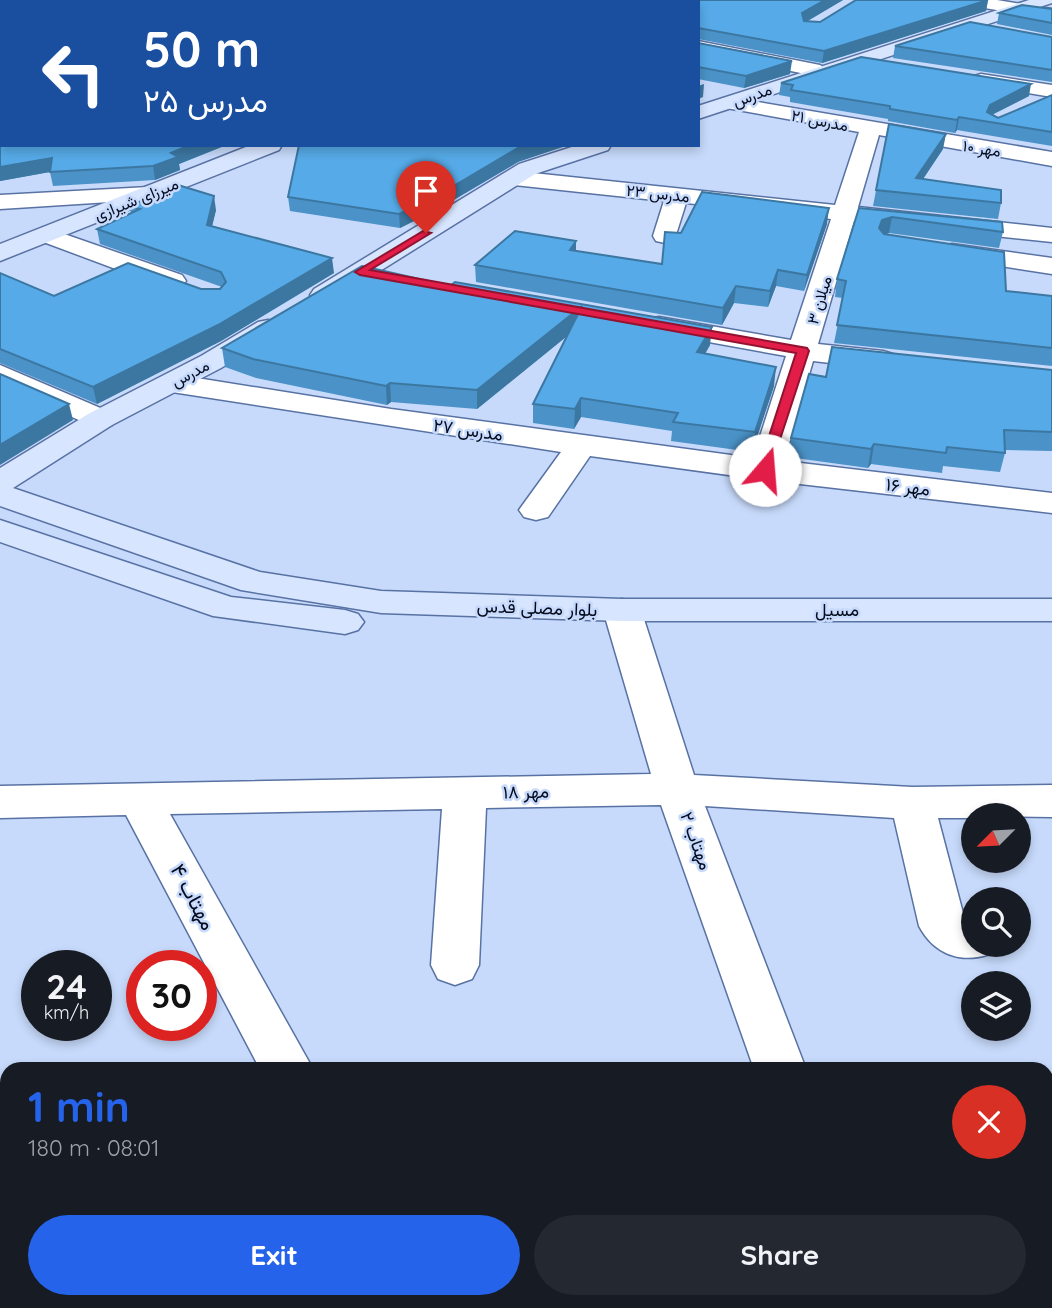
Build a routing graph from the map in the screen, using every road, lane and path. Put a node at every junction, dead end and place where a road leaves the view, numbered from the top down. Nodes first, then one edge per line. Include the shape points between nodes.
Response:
1 (965, 0) edge
2 (1046, 0) edge
3 (1014, 9) junction
4 (1052, 15) edge
5 (966, 25) junction
6 (1003, 33) edge
7 (700, 46) edge
8 (858, 61) junction
9 (897, 67) edge
10 (820, 71) junction
11 (961, 77) edge
12 (710, 89) edge
13 (1052, 93) edge
14 (737, 100) junction
15 (1030, 106) edge
16 (700, 112) edge
17 (870, 130) junction
18 (266, 147) edge
19 (594, 147) edge
20 (1052, 159) edge
21 (514, 178) junction
22 (722, 180) dead end
23 (149, 194) junction
24 (677, 195) junction
25 (704, 198) junction
26 (0, 202) edge
27 (843, 224) junction
28 (1007, 230) junction
29 (47, 234) junction
30 (1052, 234) edge
31 (665, 236) edge
32 (866, 239) edge
33 (933, 249) edge
34 (0, 253) edge
35 (1000, 259) junction
36 (1052, 266) edge
37 (360, 272) junction
38 (401, 279) edge
39 (201, 291) edge
40 (629, 320) edge
41 (803, 351) junction
42 (914, 363) edge
43 (0, 374) edge
44 (172, 383) junction
45 (101, 419) junction
46 (580, 446) junction
47 (765, 470) junction
48 (0, 482) edge
49 (0, 495) edge
50 (1052, 503) edge
51 (536, 510) dead end
52 (0, 530) edge
53 (622, 610) junction
54 (1052, 610) edge
55 (677, 789) junction
56 (465, 794) junction
57 (139, 798) junction
58 (1052, 801) edge
59 (0, 802) edge
60 (912, 803) junction
61 (961, 937) edge
62 (455, 965) dead end
63 (283, 1062) edge
64 (777, 1062) edge

1 - 3 street
2 - 3 street, مدرس
3 - 4 street
3 - 5 street, مدرس
5 - 6 street
5 - 8 street, مدرس
7 - 10 street
8 - 9 street
8 - 10 street, مدرس
10 - 14 street, مدرس
11 - 13 street
12 - 14 street, مدرس ۲۱
13 - 15 street
14 - 16 street, مدرس
14 - 17 street, مدرس ۲۱
17 - 20 street, مهر ۱۰
17 - 27 street, میلان ۳
18 - 23 street, میرزای شیرازی
19 - 21 street, مدرس via 527,169
21 - 24 street, مدرس ۲۳
21 - 37 street, مدرس
22 - 25 street
23 - 26 street
23 - 29 street, میرزای شیرازی
24 - 25 street, مدرس ۲۳
24 - 31 street
25 - 27 street, مدرس ۲۳
27 - 28 street, مدرس ۲۳
27 - 32 street
27 - 41 street, میلان ۳
28 - 30 street, مدرس ۲۳
28 - 35 street
29 - 34 street, میرزای شیرازی
29 - 39 street
33 - 35 street
35 - 36 street
37 - 38 street
37 - 44 street, مدرس
40 - 41 street
41 - 42 street
41 - 47 street, میلان ۳
43 - 45 street
44 - 45 street, مدرس
44 - 46 street, مدرس ۲۷
45 - 48 street, مدرس
46 - 47 street, مدرس ۲۷
46 - 51 street
47 - 50 street, مهر ۱۶
49 - 53 street, بلوار مصلی قدس via 254,582 381,603
52 - 53 street, بلوار مصلی قدس via 226,608 374,625 469,628
53 - 54 street, مسیل
53 - 55 street, مهتاب ۲
55 - 56 street, مهر ۱۸
55 - 60 street, مهر ۱۸
55 - 64 street, مهتاب ۲
56 - 57 street, مهر ۱۸
56 - 62 street
57 - 59 street, مهر ۱۸
57 - 63 street, مهتاب ۴
58 - 60 street, مهر ۱۸
60 - 61 street via 943,926

